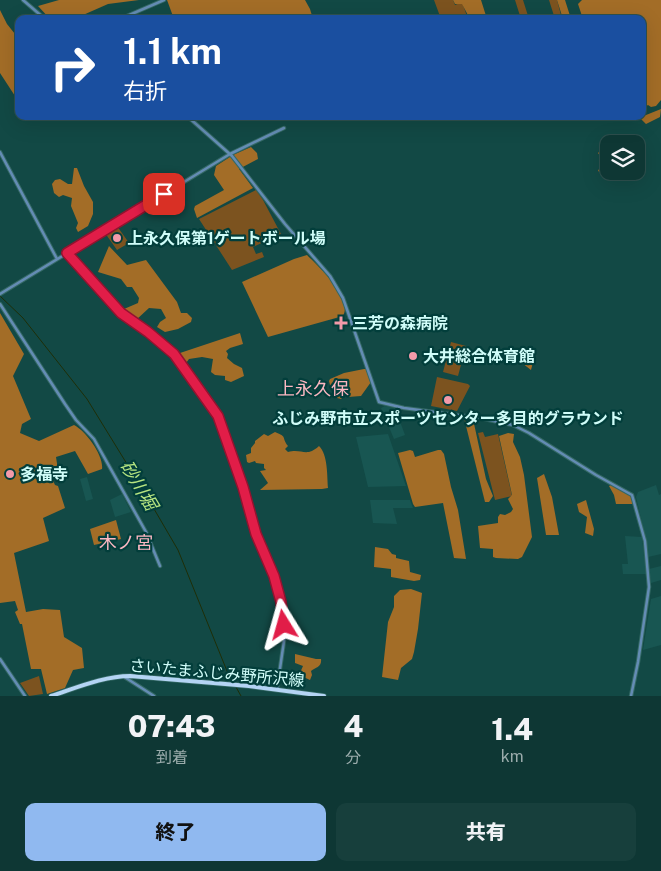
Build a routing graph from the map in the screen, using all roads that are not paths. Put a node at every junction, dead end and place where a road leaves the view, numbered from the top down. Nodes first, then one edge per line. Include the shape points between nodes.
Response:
1 (23, 0) edge
2 (164, 0) edge
3 (40, 15) edge
4 (129, 15) edge
5 (192, 120) edge
6 (284, 128) dead end
7 (0, 152) edge
8 (230, 154) junction
9 (67, 253) junction
10 (57, 259) junction
11 (0, 294) edge
12 (0, 304) edge
13 (160, 566) dead end
14 (0, 659) edge
15 (122, 676) junction
16 (277, 689) junction
17 (25, 696) edge
18 (51, 696) edge
19 (154, 696) edge
20 (324, 696) edge
21 (631, 696) edge

1 - 3 street
2 - 4 street
5 - 8 street
6 - 8 street
7 - 10 street
8 - 9 street
8 - 21 street via 336,283 379,402 513,425 632,495 645,541 649,587
9 - 10 street
9 - 16 street via 121,313 174,354 218,416 281,602 285,634
10 - 11 street
12 - 13 street via 76,420 94,439 146,532
14 - 17 street
15 - 16 main road, さいたまふじみ野所沢線
15 - 18 main road, さいたまふじみ野所沢線
15 - 19 street
16 - 20 main road, さいたまふじみ野所沢線

